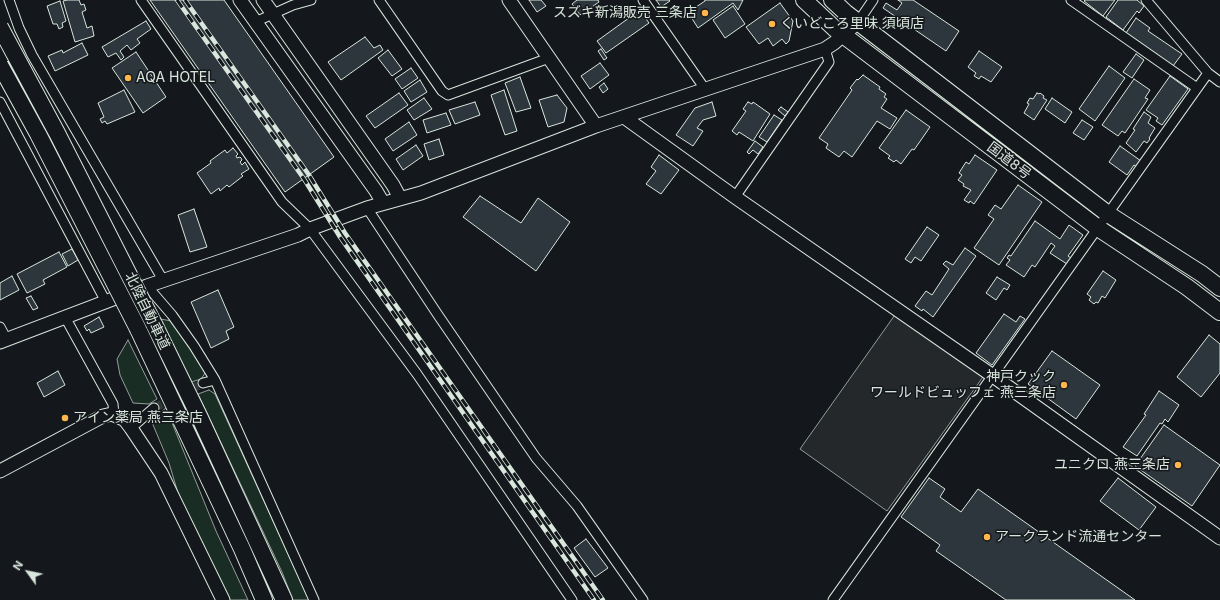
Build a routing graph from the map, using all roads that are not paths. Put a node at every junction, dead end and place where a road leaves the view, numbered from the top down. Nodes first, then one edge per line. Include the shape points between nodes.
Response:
1 (9, 0) edge
2 (140, 0) edge
3 (240, 0) edge
4 (264, 0) edge
5 (311, 0) edge
6 (380, 0) edge
7 (509, 0) edge
8 (643, 0) edge
9 (804, 0) edge
10 (832, 0) edge
11 (873, 0) edge
12 (1071, 0) edge
13 (1146, 0) edge
14 (273, 13) junction
15 (255, 22) junction
16 (858, 22) junction
17 (0, 27) edge
18 (843, 35) junction
19 (825, 49) junction
20 (549, 58) junction
21 (0, 65) edge
22 (1208, 73) junction
23 (1220, 82) edge
24 (1197, 88) junction
25 (705, 89) junction
26 (0, 102) edge
27 (4, 115) edge
28 (624, 117) junction
29 (596, 126) junction
30 (735, 197) junction
31 (400, 198) junction
32 (383, 203) junction
33 (367, 208) junction
34 (1108, 214) junction
35 (1098, 228) junction
36 (310, 229) junction
37 (164, 280) junction
38 (147, 286) junction
39 (1220, 288) edge
40 (106, 302) junction
41 (1220, 312) edge
42 (65, 317) junction
43 (0, 327) edge
44 (4, 341) edge
45 (993, 376) junction
46 (215, 380) junction
47 (203, 383) tunnel mouth
48 (154, 408) tunnel mouth
49 (114, 415) junction
50 (131, 428) junction
51 (0, 471) edge
52 (1220, 538) edge
53 (223, 600) edge
54 (264, 600) edge
55 (284, 600) edge
56 (314, 600) edge
57 (572, 600) edge
58 (643, 600) edge
59 (833, 600) edge

1 - 37 street via 32,55
2 - 36 street via 282,202
3 - 15 street
4 - 14 street
5 - 14 street
6 - 20 street via 442,91 448,95
7 - 20 street
8 - 25 street
9 - 18 highway, 国道8号
10 - 16 highway, 国道8号
11 - 16 street
12 - 24 street
13 - 22 street
14 - 15 street
14 - 31 street
15 - 32 street
16 - 18 street
16 - 34 highway, 国道8号
17 - 55 highway, 北陸自動車道, bridge via 154,324
18 - 19 street
18 - 35 highway, 国道8号
19 - 25 street
19 - 30 street via 829,62
20 - 29 street
21 - 54 highway, 北陸自動車道, bridge via 138,330
22 - 23 street
22 - 24 street
24 - 34 street
25 - 28 street
26 - 27 street
27 - 40 street
28 - 29 street
28 - 30 street
29 - 31 street
30 - 45 street
31 - 32 street
32 - 33 street
33 - 36 street
33 - 58 street via 536,458 577,506
34 - 35 street
34 - 39 highway, 国道8号
35 - 41 highway, 国道8号
35 - 45 street
36 - 37 street
36 - 57 street via 417,374
37 - 38 street
38 - 40 street
38 - 46 street via 172,315
40 - 42 street
42 - 44 street
42 - 49 street via 113,404
43 - 44 street
45 - 52 street
45 - 59 street
46 - 47 street
46 - 56 street
48 - 50 street
49 - 50 street via 125,420
49 - 51 street via 103,416
50 - 53 street via 161,473

